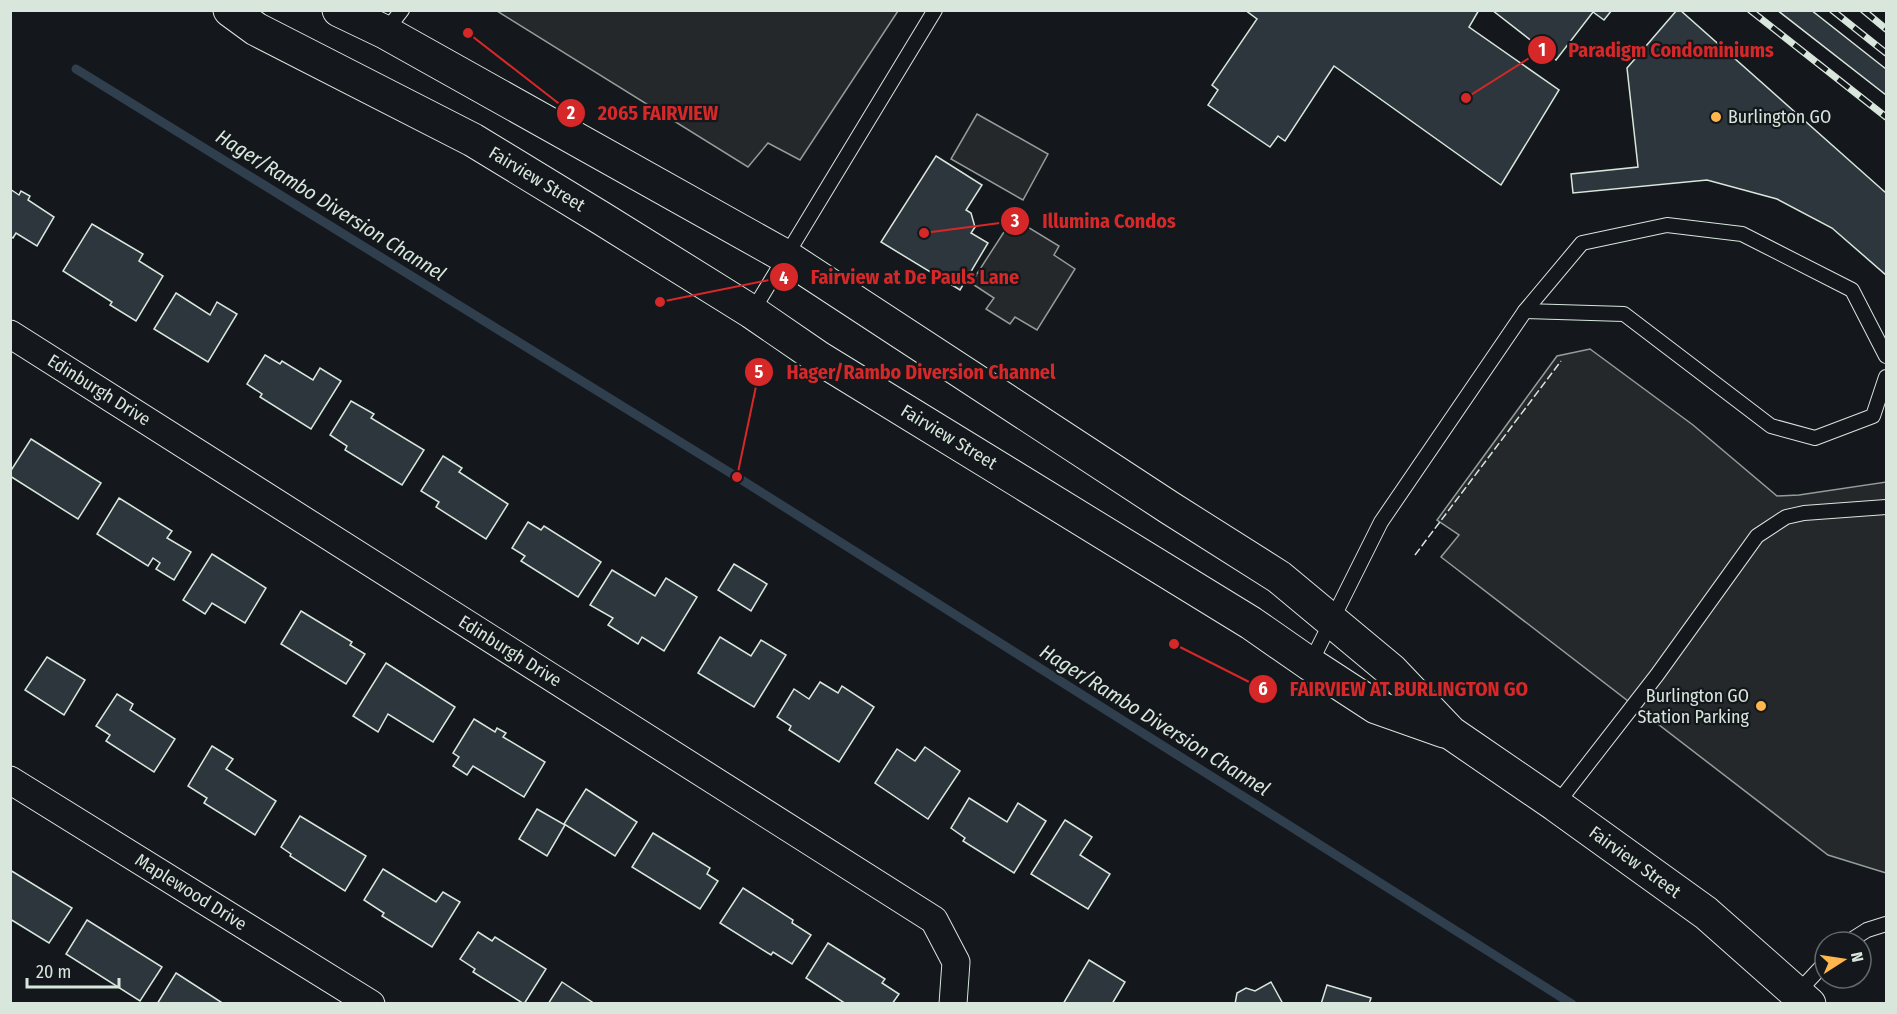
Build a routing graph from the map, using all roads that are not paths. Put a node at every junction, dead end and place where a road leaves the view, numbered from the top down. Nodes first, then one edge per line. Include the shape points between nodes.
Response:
1 (230, 10) edge
2 (339, 10) edge
3 (935, 10) edge
4 (394, 21) edge
5 (785, 256) junction
6 (1525, 311) junction
7 (752, 312) junction
8 (10, 334) edge
9 (1887, 356) edge
10 (1887, 377) edge
11 (1887, 507) edge
12 (1331, 621) junction
13 (1310, 664) junction
14 (1451, 734) junction
15 (10, 780) edge
16 (1556, 805) junction
17 (1887, 924) edge
18 (1867, 930) edge
19 (1813, 983) edge
20 (1804, 998) edge
21 (371, 1004) edge
22 (953, 1004) edge

1 - 7 main road, Fairview Street via 256,29 473,140
2 - 4 main road, Fairview Street
3 - 5 lane
4 - 5 main road, Fairview Street
5 - 7 lane
5 - 12 main road, Fairview Street via 1279,577
6 - 9 lane via 1582,243 1667,225 1742,234 1852,290
6 - 10 lane via 1624,314 1771,426 1815,438 1873,416
6 - 12 lane via 1381,522
7 - 13 main road, Fairview Street via 819,358 1251,623
8 - 22 street, Edinburgh Drive via 934,920 956,962
11 - 16 lane via 1786,517 1757,536 1657,675
12 - 13 lane
12 - 14 main road, Fairview Street via 1392,671
13 - 14 main road, Fairview Street via 1376,707
14 - 16 main road, Fairview Street
15 - 21 street, Maplewood Drive
16 - 20 main road, Fairview Street via 1706,913
17 - 18 lane
19 - 20 lane

